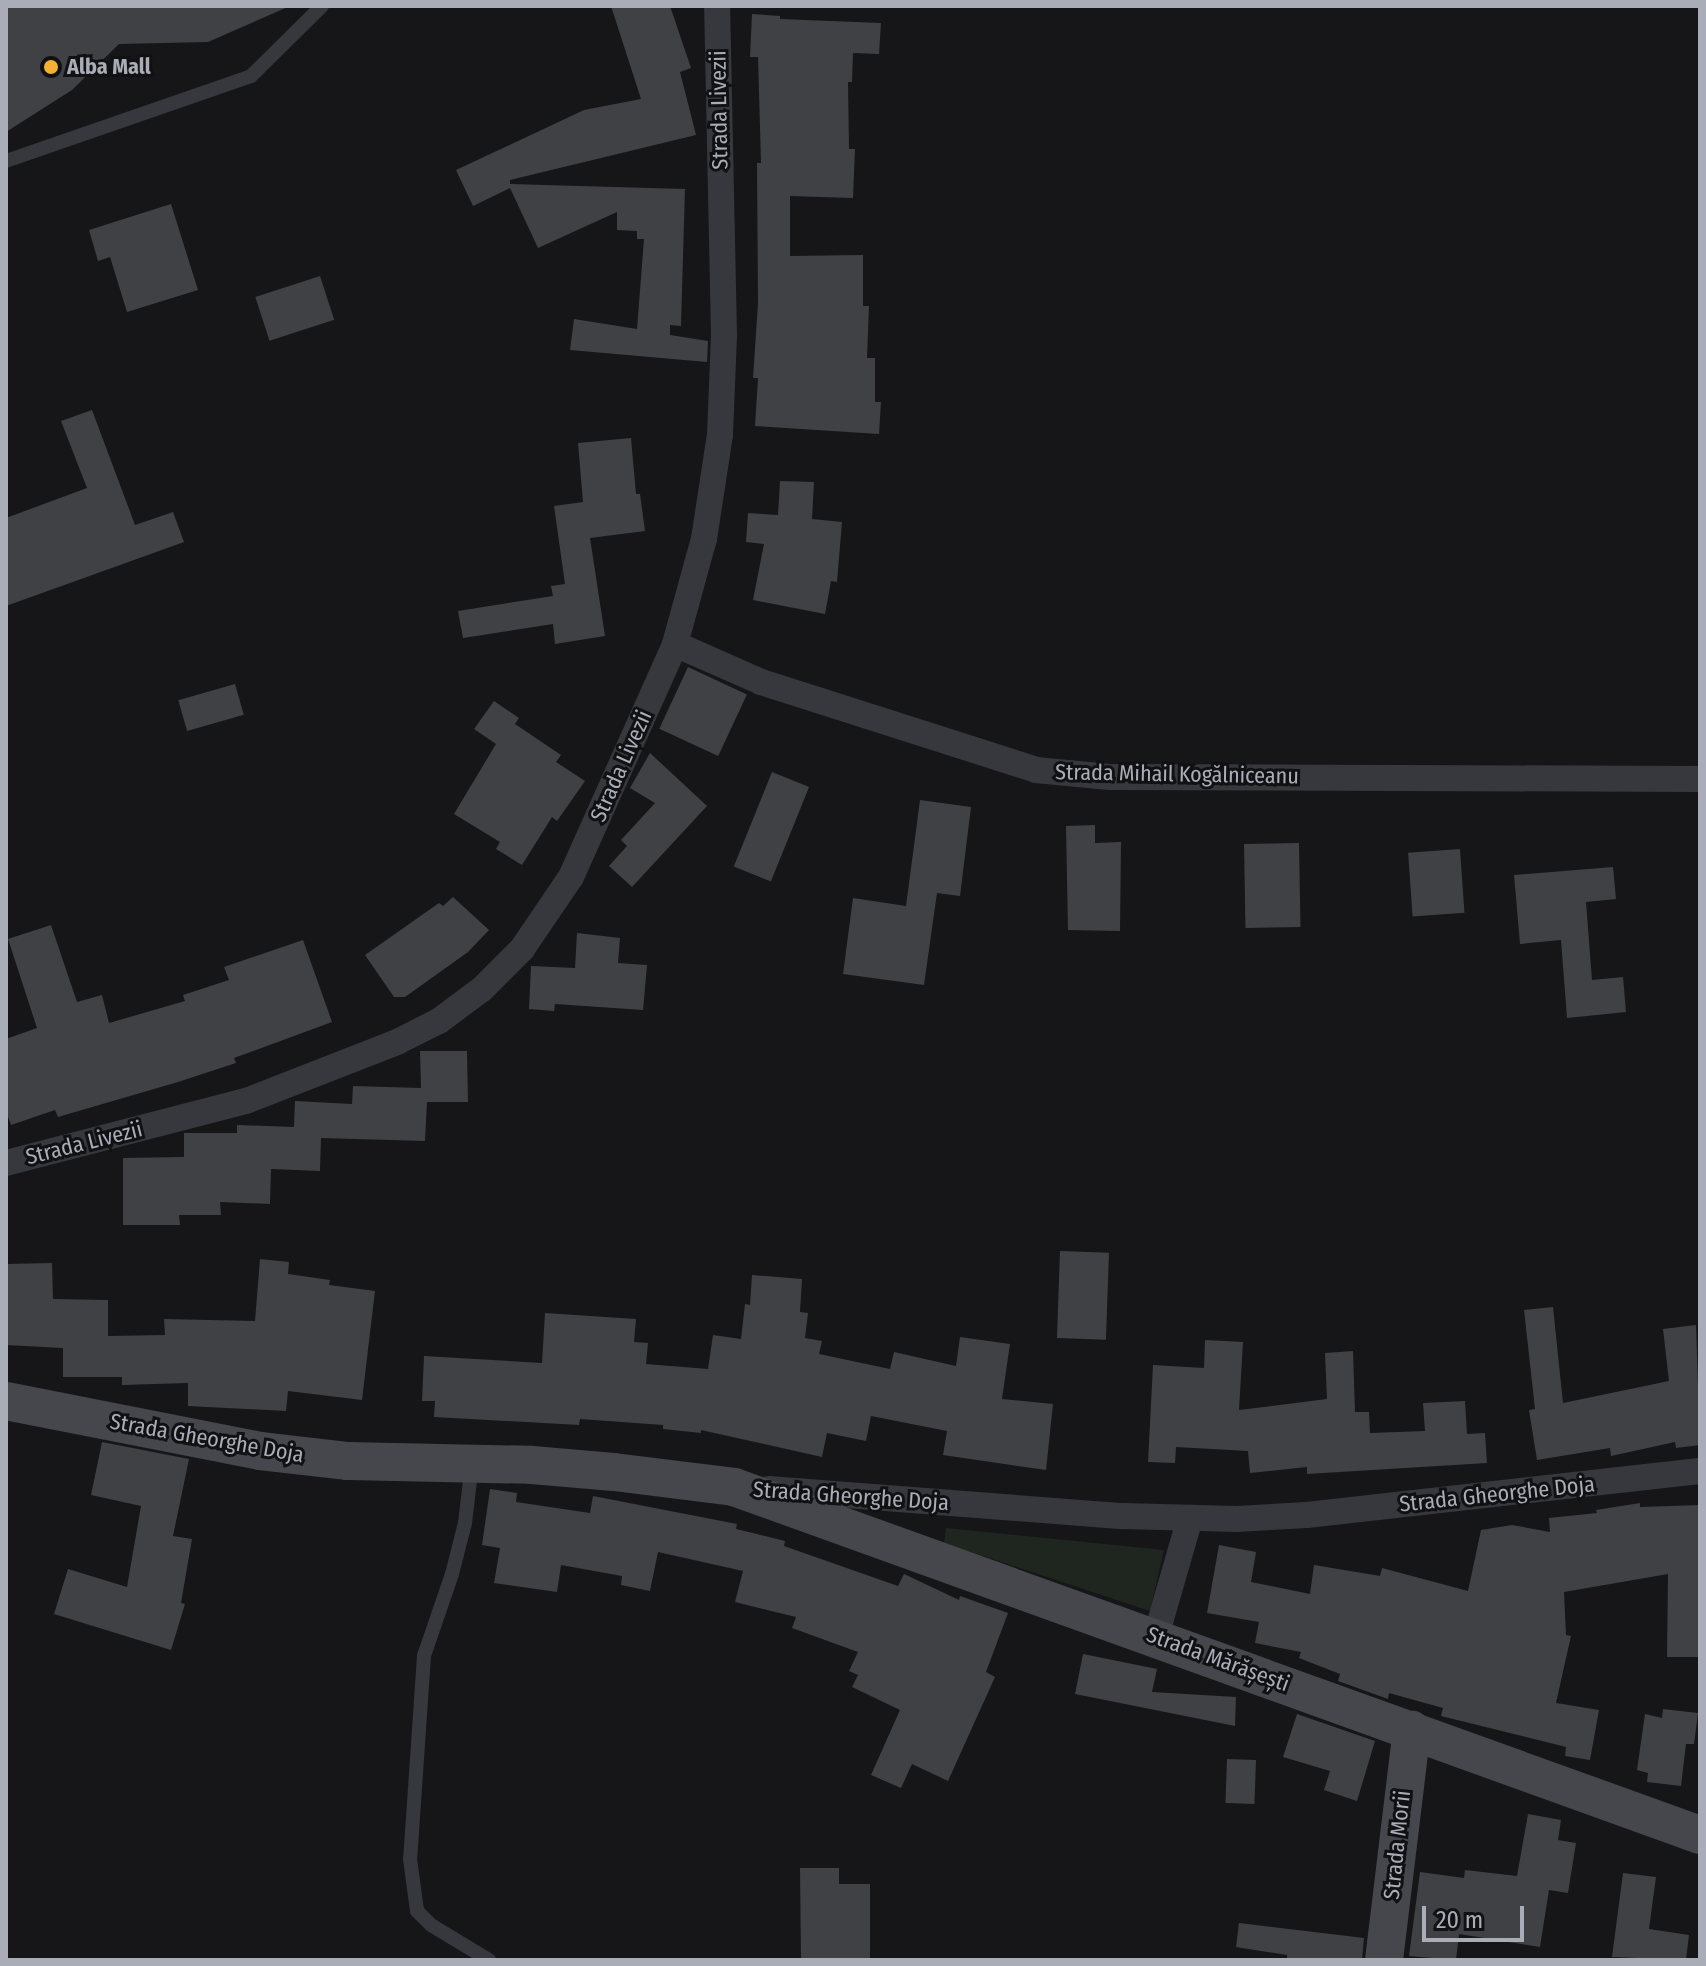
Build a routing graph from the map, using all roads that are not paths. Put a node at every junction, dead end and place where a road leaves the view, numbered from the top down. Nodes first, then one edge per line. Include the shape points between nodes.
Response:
1 (322, 6) edge
2 (717, 6) edge
3 (6, 161) edge
4 (675, 644) junction
5 (1700, 779) edge
6 (6, 1163) edge
7 (6, 1401) edge
8 (472, 1463) junction
9 (1700, 1471) edge
10 (734, 1487) junction
11 (1190, 1518) junction
12 (1156, 1636) junction
13 (1412, 1730) junction
14 (1700, 1835) edge
15 (489, 1960) edge
16 (1384, 1960) edge

1 - 3 lane via 251,76
2 - 4 street, Strada Livezii via 724,335 720,435 704,539
4 - 5 street, Strada Mihail Kogălniceanu via 761,682 1036,770 1110,777
4 - 6 street, Strada Livezii via 571,877 522,949 482,989 439,1021 397,1042 246,1101
7 - 8 street, Strada Gheorghe Doja via 260,1451 348,1461
8 - 10 street, Strada Gheorghe Doja
8 - 15 lane via 465,1523 424,1656 410,1859 417,1911
9 - 11 street, Strada Gheorghe Doja via 1307,1515
10 - 11 street, Strada Gheorghe Doja
10 - 12 street, Strada Mărășești
11 - 12 street
12 - 13 street, Strada Mărășești
13 - 14 street, Strada Mărășești
13 - 16 street, Strada Morii

